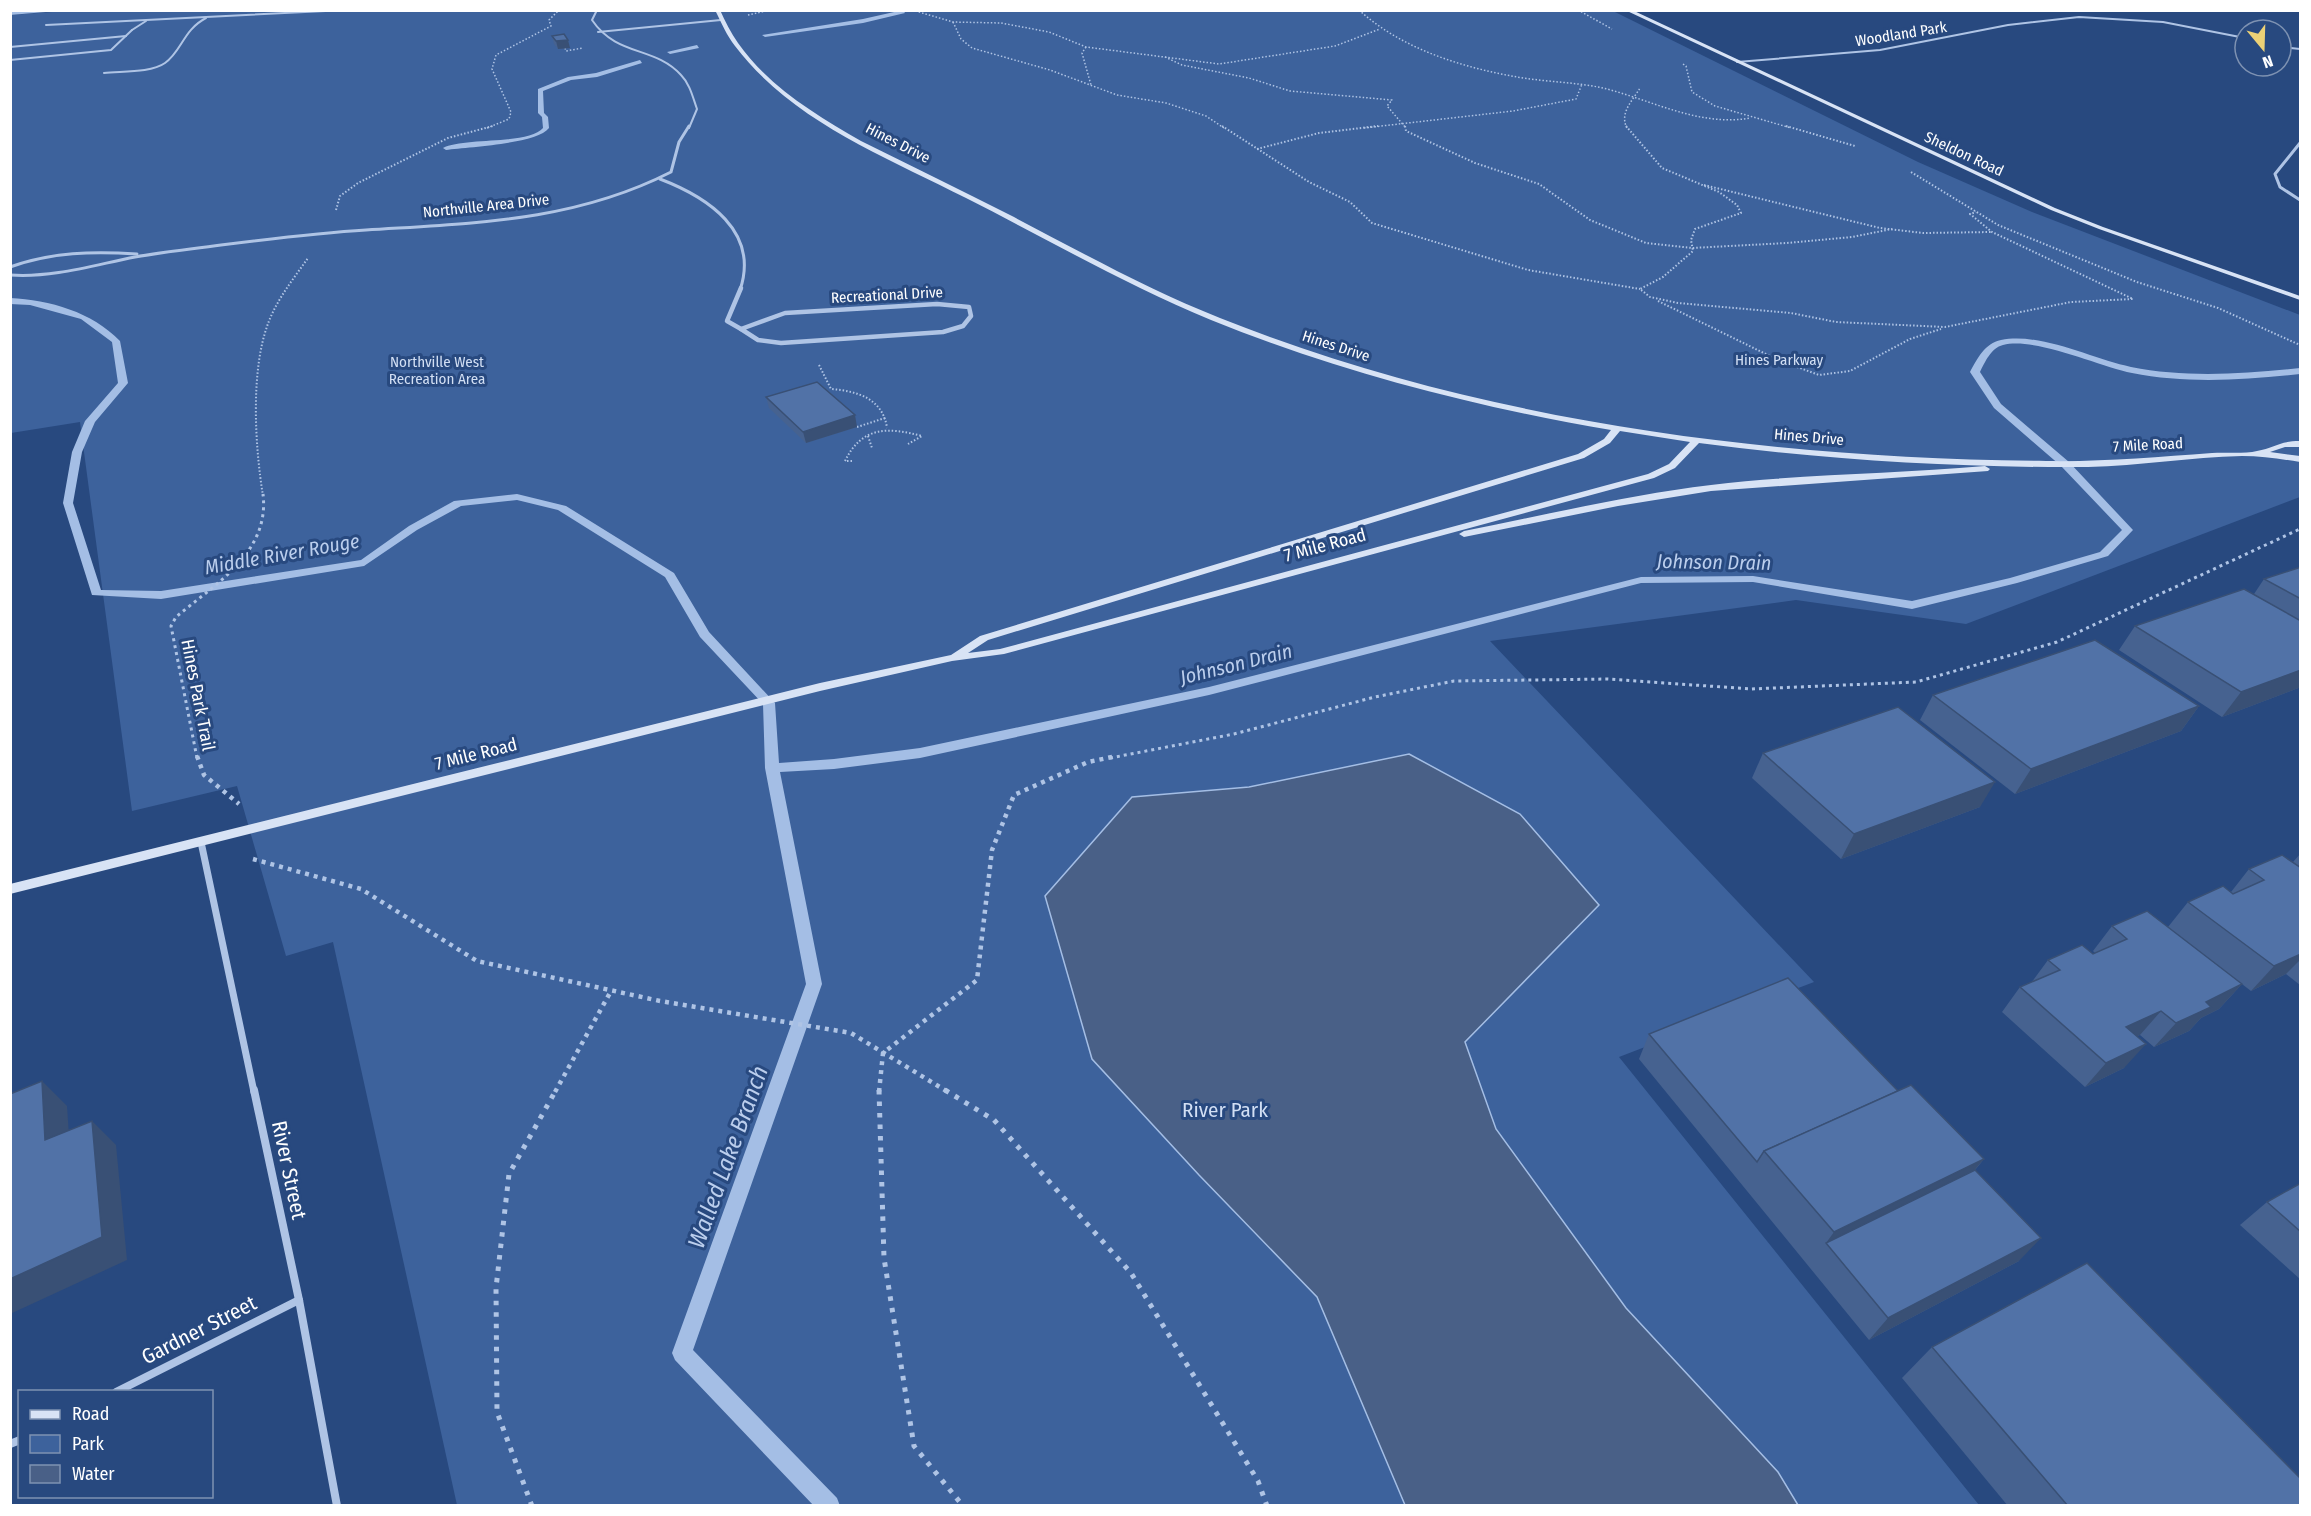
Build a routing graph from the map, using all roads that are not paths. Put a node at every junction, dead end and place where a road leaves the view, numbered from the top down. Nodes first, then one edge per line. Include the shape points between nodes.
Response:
1 (346, 10) edge
2 (597, 10) edge
3 (717, 10) edge
4 (1627, 10) edge
5 (206, 18) junction
6 (150, 19) junction
7 (721, 20) junction
8 (46, 25) dead end
9 (132, 30) joint
10 (598, 32) junction
11 (126, 36) junction
12 (2233, 36) edge
13 (10, 47) edge
14 (10, 60) edge
15 (1737, 62) junction
16 (104, 73) dead end
17 (2301, 143) edge
18 (660, 179) junction
19 (2301, 200) edge
20 (143, 255) junction
21 (10, 267) edge
22 (10, 275) edge
23 (2301, 298) edge
24 (741, 330) junction
25 (1617, 429) junction
26 (1695, 441) junction
27 (2301, 444) edge
28 (2258, 453) junction
29 (2301, 459) edge
30 (2027, 465) junction
31 (2040, 465) joint
32 (1366, 553) junction
33 (952, 658) junction
34 (201, 842) junction
35 (10, 889) edge
36 (299, 1300) junction
37 (120, 1390) edge
38 (338, 1506) edge

1 - 5 street
2 - 10 street via 592,20
3 - 7 street, Hines Drive
4 - 15 street, Sheldon Road
5 - 6 street
5 - 16 lane via 188,30 165,63
6 - 8 street
6 - 9 street
7 - 10 lane
7 - 25 street, Hines Drive via 732,40 770,82 834,126 1197,311 1373,373
9 - 11 lane
10 - 18 street via 619,46 672,66 688,84 697,109 679,142 672,172
11 - 13 lane
11 - 14 lane via 111,50
12 - 15 street, Woodland Park via 2162,23 2060,19 2004,25 1897,48
15 - 23 street, Sheldon Road via 2053,209
17 - 19 street via 2274,174 2280,187
18 - 20 street, Northville Area Drive via 621,196 515,218 331,233
18 - 24 street via 689,189 714,204 741,242 744,278 727,321
20 - 21 street, Northville Area Drive via 65,252
20 - 22 street, Northville Area Drive via 45,273
24 - 24 street, Recreational Drive via 785,314 938,304 969,307 971,316 963,326 943,332 781,343 758,340
25 - 26 street, Hines Drive
25 - 33 street, 7 Mile Road via 1607,441 1581,456 984,638
26 - 30 street, Hines Drive via 1826,455
26 - 32 street, 7 Mile Road via 1672,466 1651,476
27 - 28 street, 7 Mile Road via 2284,444
28 - 29 street, 7 Mile Road
28 - 31 street, 7 Mile Road via 2135,463
30 - 31 street, Hines Drive
30 - 32 street via 1712,488 1636,499
32 - 33 street, 7 Mile Road via 1000,652
33 - 34 street, 7 Mile Road via 820,687
34 - 35 street, 7 Mile Road
34 - 36 street, River Street
36 - 37 street, Gardner Street
36 - 38 street, River Street

